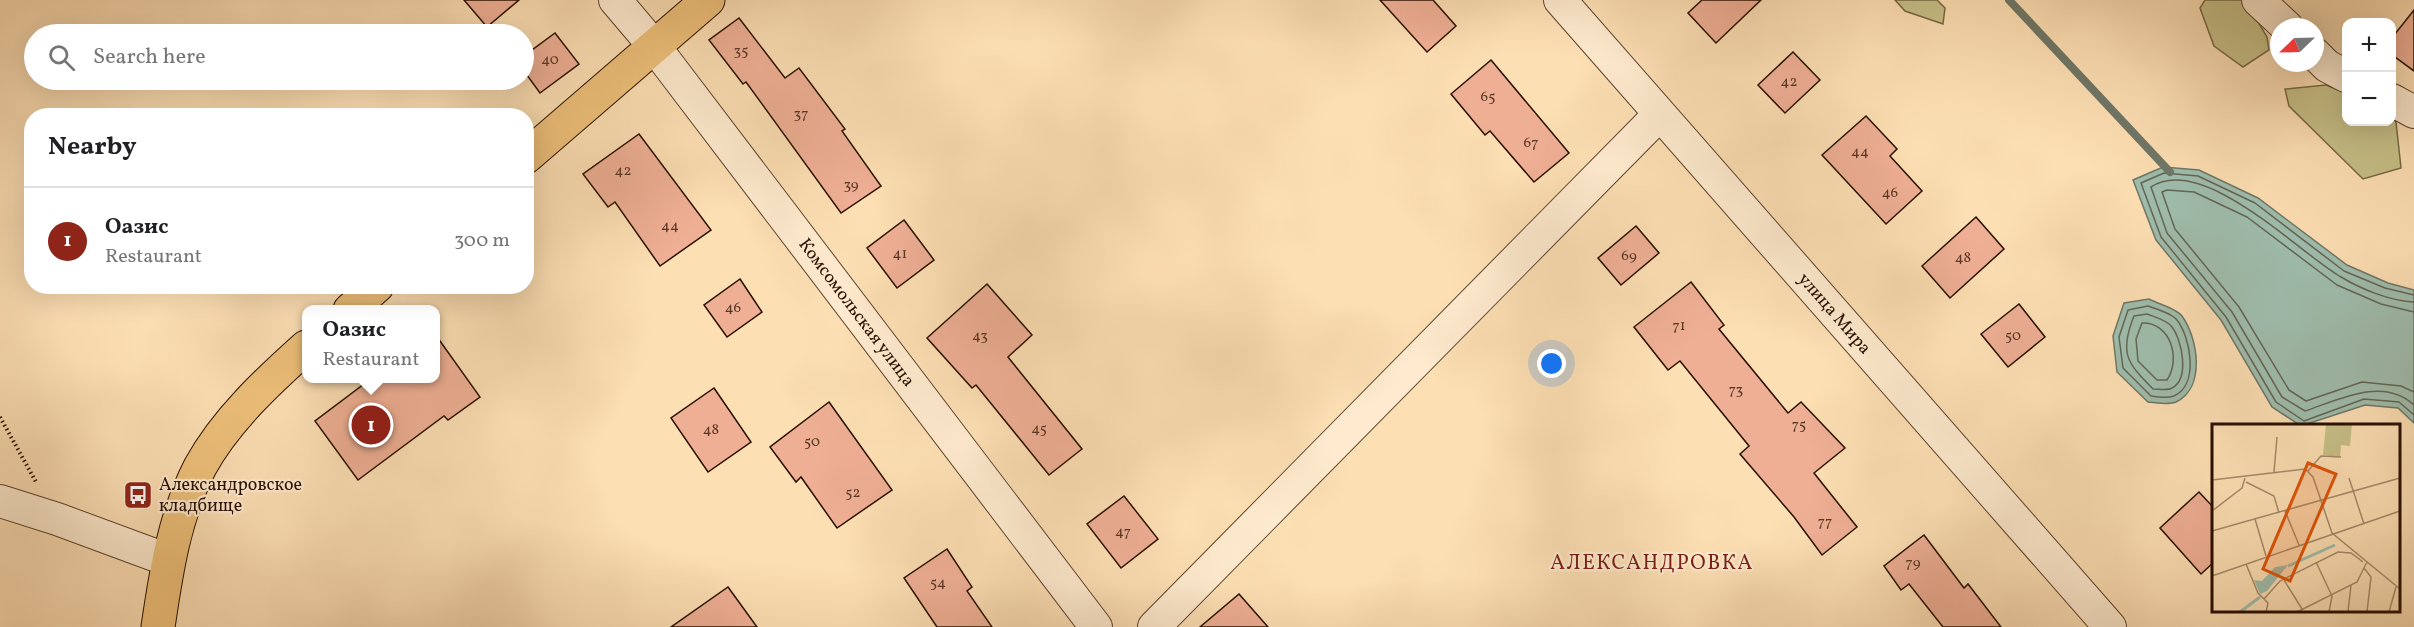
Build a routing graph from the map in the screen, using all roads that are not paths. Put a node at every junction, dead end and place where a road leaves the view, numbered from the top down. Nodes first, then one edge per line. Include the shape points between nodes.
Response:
1 (615, 0) edge
2 (708, 0) edge
3 (1560, 0) edge
4 (2258, 0) edge
5 (2277, 18) edge
6 (654, 46) junction
7 (2324, 63) edge
8 (2342, 74) edge
9 (2396, 103) edge
10 (2414, 112) edge
11 (1659, 115) junction
12 (534, 150) edge
13 (368, 294) edge
14 (355, 305) edge
15 (302, 351) edge
16 (0, 501) edge
17 (168, 560) junction
18 (158, 627) edge
19 (1096, 627) edge
20 (1154, 627) edge
21 (2110, 627) edge

1 - 6 street, Комсомольская улица
2 - 6 main road
3 - 11 street, улица Мира
4 - 5 street
6 - 12 main road
6 - 19 street, Комсомольская улица
7 - 8 street
9 - 10 street
11 - 20 street
11 - 21 street, улица Мира
13 - 14 main road
15 - 17 main road via 231,422 200,467 181,512
16 - 17 street
17 - 18 main road

